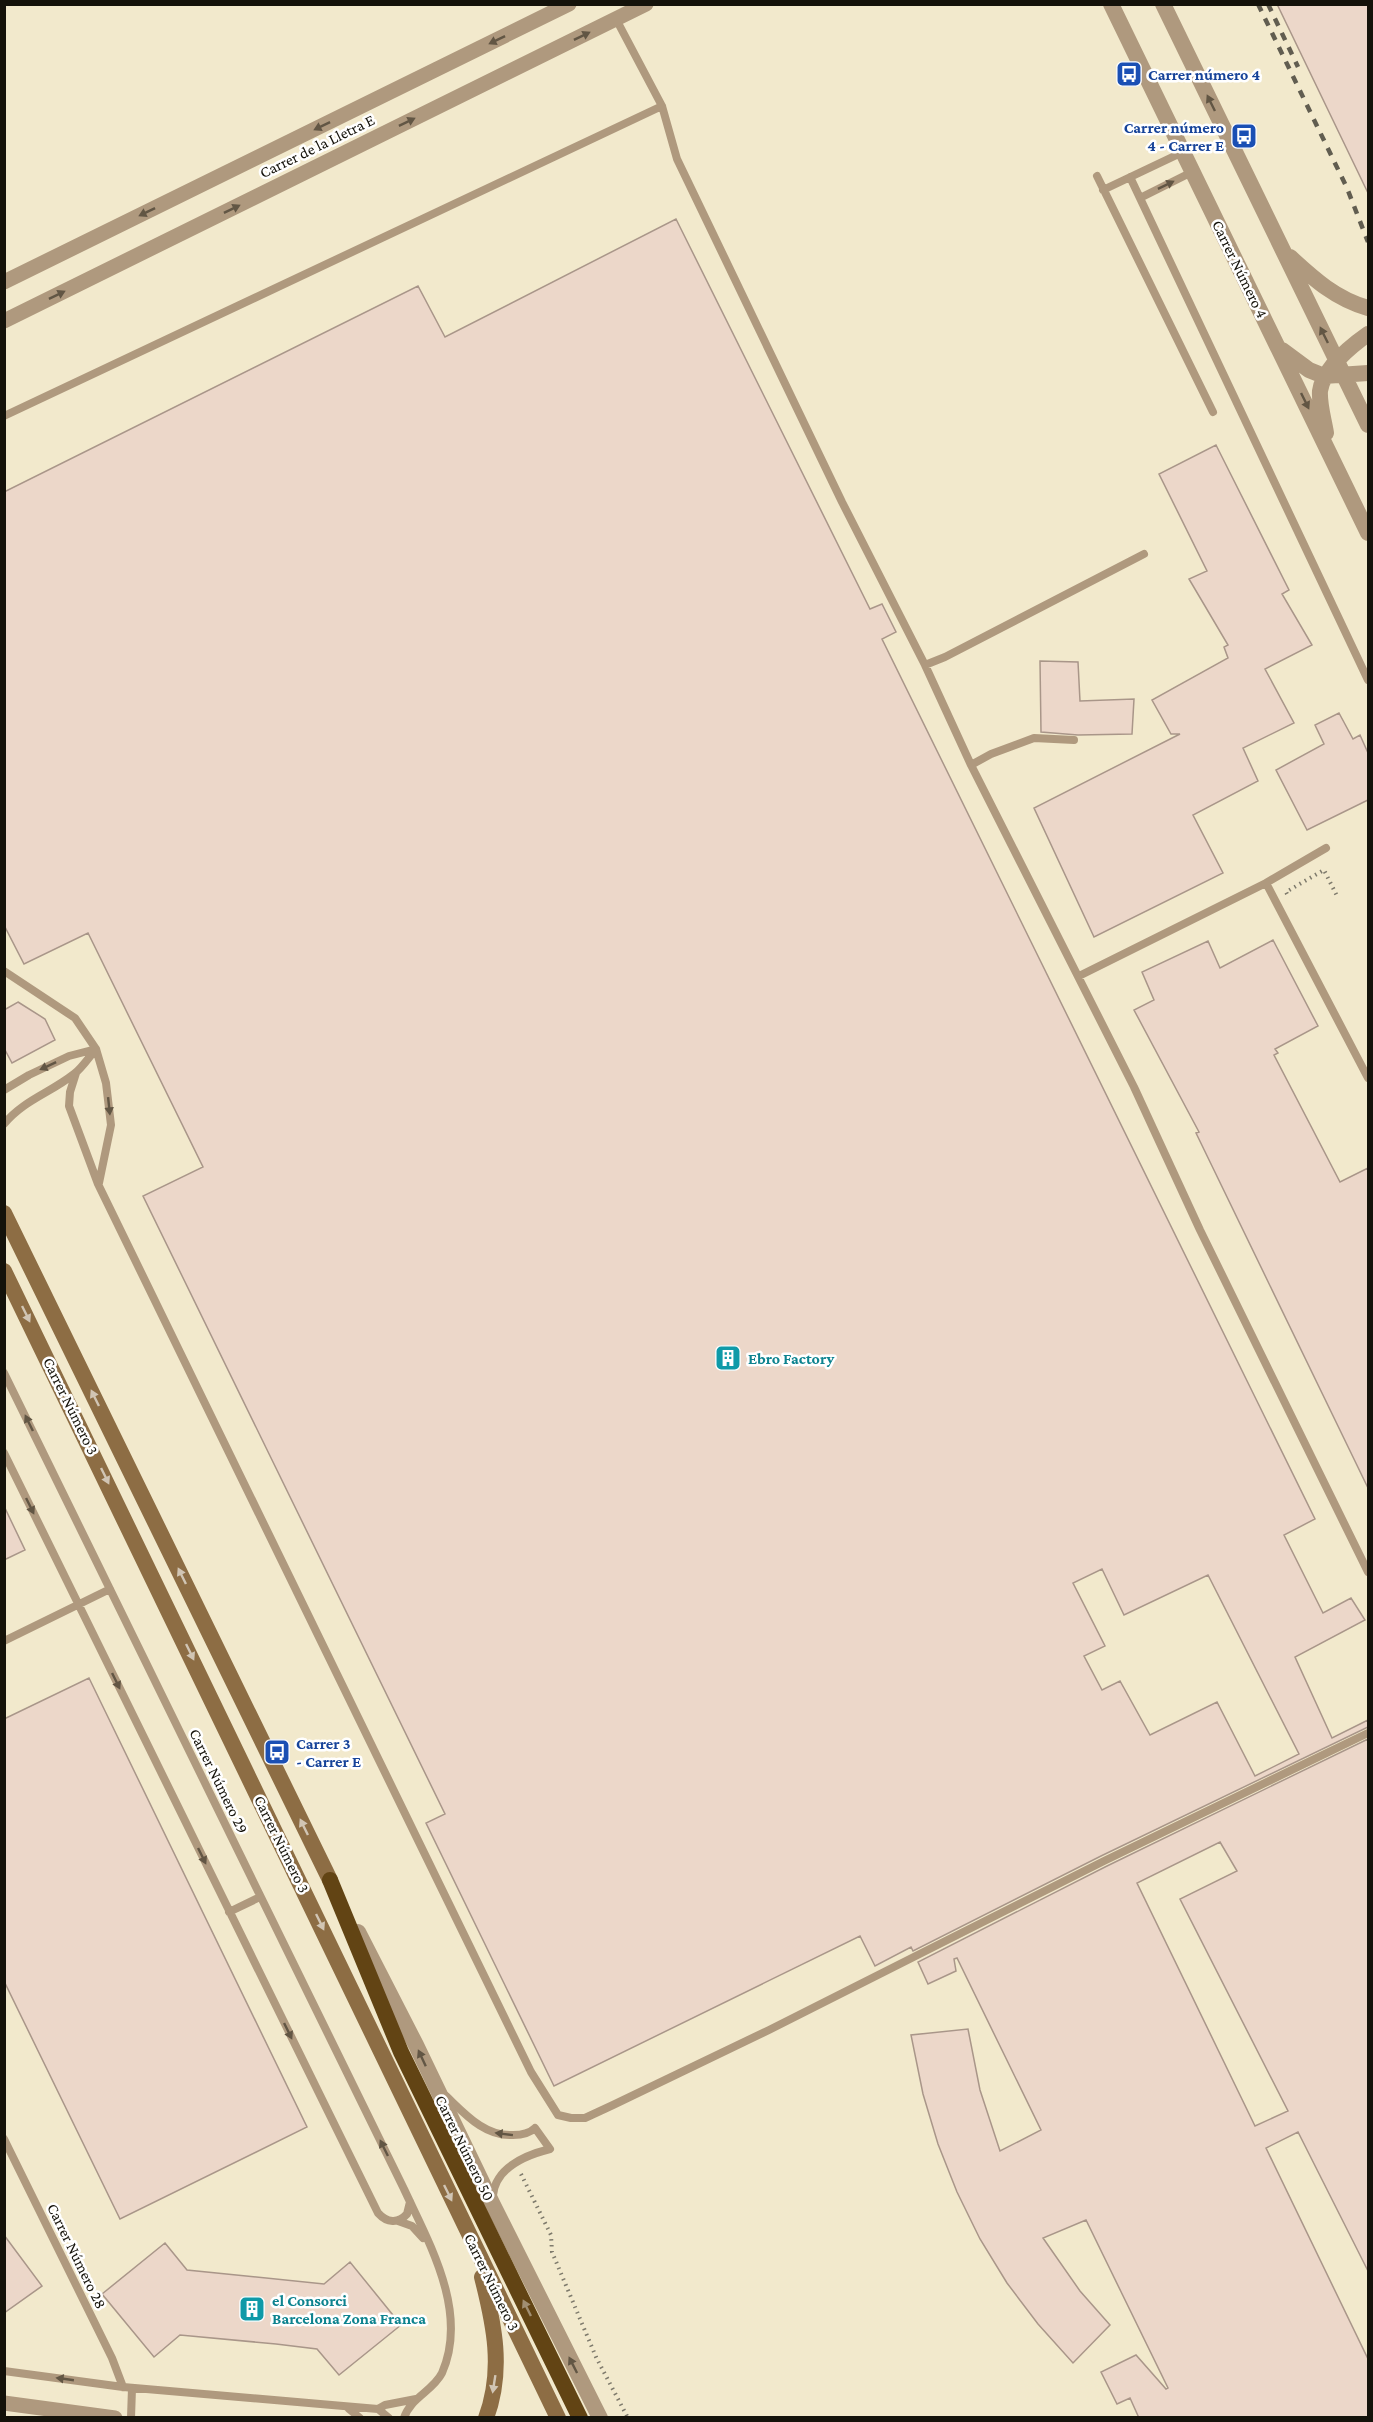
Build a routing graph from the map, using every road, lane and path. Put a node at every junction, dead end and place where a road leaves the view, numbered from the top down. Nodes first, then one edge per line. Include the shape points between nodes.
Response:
1 (568, 4) edge
2 (646, 4) edge
3 (1111, 4) edge
4 (1162, 4) edge
5 (616, 19) junction
6 (662, 106) junction
7 (1183, 152) junction
8 (1192, 172) junction
9 (1097, 176) dead end
10 (1130, 177) junction
11 (1104, 190) junction
12 (1140, 198) junction
13 (1283, 250) junction
14 (4, 282) edge
15 (1368, 308) edge
16 (4, 321) edge
17 (1368, 334) edge
18 (1279, 348) junction
19 (1341, 369) junction
20 (1368, 374) edge
21 (1324, 376) junction
22 (1213, 412) dead end
23 (4, 416) edge
24 (1368, 425) edge
25 (1328, 450) junction
26 (1368, 533) edge
27 (1144, 554) dead end
28 (924, 665) junction
29 (1368, 680) edge
30 (1074, 740) dead end
31 (971, 765) junction
32 (1326, 848) dead end
33 (1266, 883) junction
34 (1286, 892) dead end
35 (1338, 898) dead end
36 (4, 971) edge
37 (1079, 976) junction
38 (96, 1049) junction
39 (76, 1073) junction
40 (1368, 1078) edge
41 (4, 1090) edge
42 (4, 1124) edge
43 (98, 1184) junction
44 (4, 1213) edge
45 (4, 1271) edge
46 (4, 1373) edge
47 (4, 1453) edge
48 (1368, 1572) edge
49 (110, 1589) junction
50 (79, 1604) junction
51 (4, 1641) edge
52 (1368, 1734) edge
53 (330, 1880) junction
54 (260, 1897) junction
55 (229, 1911) junction
56 (436, 2087) junction
57 (4, 2139) edge
58 (519, 2170) dead end
59 (410, 2201) junction
60 (492, 2203) junction
61 (398, 2221) junction
62 (473, 2245) junction
63 (430, 2247) junction
64 (4, 2371) edge
65 (123, 2387) junction
66 (132, 2388) junction
67 (417, 2399) junction
68 (4, 2403) edge
69 (342, 2407) junction
70 (376, 2409) junction
71 (115, 2418) edge
72 (131, 2418) edge
73 (361, 2418) edge
74 (389, 2418) edge
75 (404, 2418) edge
76 (486, 2418) edge
77 (558, 2418) edge
78 (580, 2418) edge
79 (600, 2418) edge
80 (628, 2418) edge

1 -> 14 street, Carrer de la Lletra E
2 - 5 street, Carrer de la Lletra E
3 - 7 street, Carrer Número 4
13 -> 4 street
5 - 6 lane
16 -> 5 street, Carrer de la Lletra E
6 - 23 lane
6 - 28 lane via 676,159
7 - 8 street, Carrer Número 4
7 - 10 lane
12 -> 8 lane
8 - 18 street, Carrer Número 4
9 - 11 lane
10 - 11 lane
10 - 12 lane
11 - 22 lane
12 - 29 lane
13 - 15 street via 1327,289
19 -> 13 street
17 - 19 street
18 - 21 street
18 -> 25 street, Carrer Número 4
19 - 20 street
19 - 21 street
19 - 24 street
21 - 25 street via 1320,392
25 - 26 street, Carrer Número 4
27 - 28 lane
28 - 31 lane
30 - 31 lane via 1034,738
31 - 37 lane
32 - 33 lane
33 - 37 lane
33 - 40 lane
34 - 35 path via 1324,870
36 - 38 lane via 75,1017
37 - 48 lane
38 - 39 lane
38 -> 41 lane via 69,1056
38 -> 43 lane via 106,1083 111,1125
39 - 42 lane via 26,1102
39 - 43 lane via 69,1106
43 - 52 lane via 531,2072 558,2115 585,2118 613,2105
53 -> 44 main road, Carrer Número 3
45 -> 62 main road, Carrer Número 3
49 -> 46 lane, Carrer Número 29
47 -> 50 lane
49 - 50 lane
49 - 54 lane, Carrer Número 29
50 - 51 lane
50 -> 55 lane
56 -> 53 street, Carrer Número 50
78 -> 53 highway via 401,2052
54 - 55 lane
59 -> 54 lane, Carrer Número 29
55 -> 61 lane via 378,2213 387,2220
56 - 60 street, Carrer Número 50
60 -> 56 lane via 494,2187 506,2169 550,2149 535,2128 521,2135 490,2132
57 - 65 lane, Carrer Número 28
58 - 80 path via 551,2235 552,2252 596,2357
59 - 61 lane via 408,2212
59 - 63 lane, Carrer Número 29
79 -> 60 street, Carrer Número 50
61 - 63 lane via 418,2231
62 -> 76 main road via 496,2343 494,2388
62 - 77 main road, Carrer Número 3
63 - 67 lane, Carrer Número 29 via 446,2289 449,2335 442,2372
65 -> 64 lane
65 - 66 lane
66 - 69 lane
66 - 72 lane
67 - 70 lane
67 - 75 lane, Carrer Número 29
68 - 71 street
69 - 70 lane
69 - 73 lane
70 - 73 lane
70 - 74 lane

